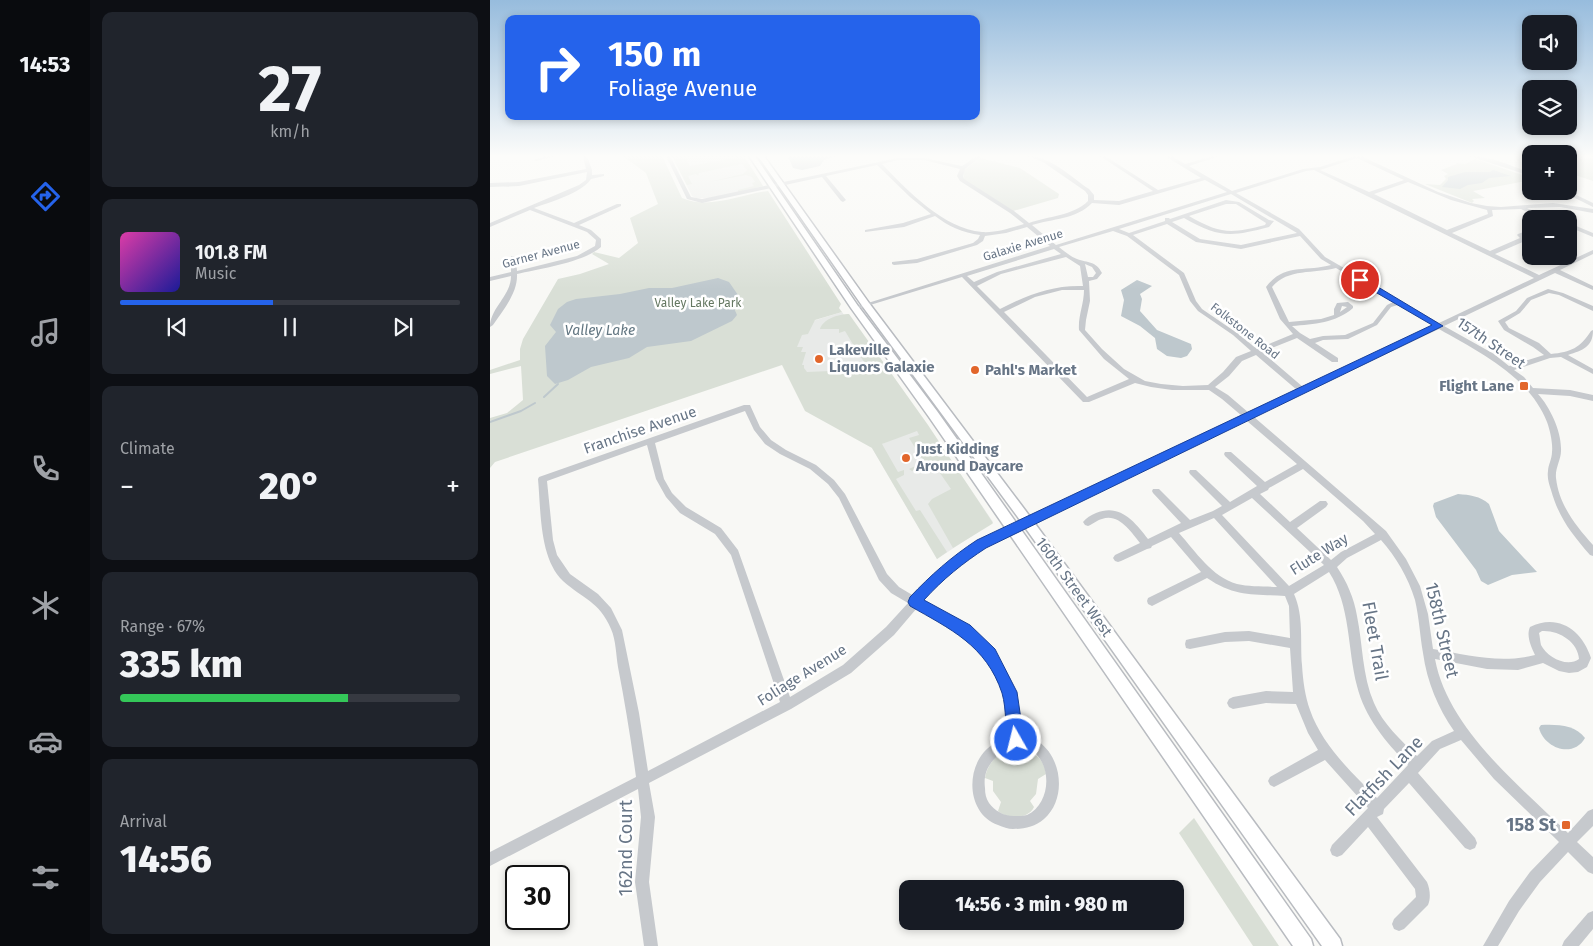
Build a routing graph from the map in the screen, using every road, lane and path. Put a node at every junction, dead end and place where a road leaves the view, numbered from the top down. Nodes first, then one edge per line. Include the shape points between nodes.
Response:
1 (551, 200) edge
2 (786, 200) edge
3 (915, 200) edge
4 (993, 200) edge
5 (1128, 200) edge
6 (1208, 200) edge
7 (1243, 200) edge
8 (1381, 200) edge
9 (1458, 200) edge
10 (1577, 200) edge
11 (1581, 200) edge
12 (1091, 201) joint
13 (619, 205) dead end
14 (1593, 205) edge
15 (1568, 206) junction
16 (1489, 208) junction
17 (1523, 208) junction
18 (531, 209) junction
19 (1527, 210) edge
20 (1593, 211) edge
21 (936, 214) junction
22 (1162, 214) junction
23 (1184, 216) junction
24 (1272, 220) junction
25 (1168, 222) junction
26 (1029, 224) junction
27 (490, 225) edge
28 (575, 226) junction
29 (1577, 228) edge
30 (1114, 229) junction
31 (867, 231) dead end
32 (1446, 233) junction
33 (983, 234) junction
34 (1302, 234) junction
35 (1593, 235) edge
36 (1129, 236) junction
37 (1522, 240) edge
38 (1055, 247) junction
39 (596, 249) joint
40 (1593, 252) edge
41 (1489, 254) junction
42 (1066, 255) junction
43 (513, 257) dead end
44 (1078, 261) junction
45 (894, 264) dead end
46 (1336, 266) junction
47 (1554, 270) junction
48 (514, 273) junction
49 (963, 275) junction
50 (1539, 278) junction
51 (490, 279) edge
52 (1086, 284) junction
53 (973, 285) junction
54 (1593, 288) edge
55 (1399, 302) junction
56 (860, 306) junction
57 (1593, 310) edge
58 (1000, 311) junction
59 (1338, 316) dead end
60 (491, 323) edge
61 (1287, 324) junction
62 (1439, 326) junction
63 (1593, 332) edge
64 (1298, 335) junction
65 (1308, 342) junction
66 (1256, 352) junction
67 (1562, 355) junction
68 (1549, 356) junction
69 (1335, 360) dead end
70 (1509, 369) junction
71 (1593, 372) edge
72 (1135, 380) junction
73 (1210, 387) junction
74 (1302, 390) junction
75 (1533, 391) junction
76 (1593, 398) edge
77 (1246, 417) junction
78 (650, 441) junction
79 (1228, 454) dead end
80 (1303, 465) junction
81 (1193, 472) dead end
82 (542, 479) joint
83 (1265, 488) junction
84 (1156, 491) dead end
85 (1254, 494) junction
86 (1323, 504) dead end
87 (1229, 507) junction
88 (1216, 514) junction
89 (1027, 522) junction
90 (1088, 522) dead end
91 (1188, 524) junction
92 (1291, 527) junction
93 (1013, 528) junction
94 (1173, 532) junction
95 (1382, 534) junction
96 (1148, 545) junction
97 (1593, 552) edge
98 (1118, 558) dead end
99 (1330, 566) junction
100 (1208, 573) junction
101 (1288, 592) junction
102 (1152, 601) dead end
103 (915, 602) junction
104 (1190, 644) dead end
105 (1296, 644) junction
106 (1428, 653) junction
107 (1544, 658) junction
108 (1300, 698) junction
109 (1233, 703) dead end
110 (787, 705) junction
111 (1462, 734) junction
112 (1016, 740) junction
113 (1326, 753) junction
114 (1413, 769) junction
115 (644, 780) junction
116 (1274, 781) dead end
117 (1373, 814) junction
118 (1593, 816) edge
119 (1470, 843) dead end
120 (1568, 843) junction
121 (1337, 850) dead end
122 (490, 859) edge
123 (1593, 868) edge
124 (1593, 918) edge
125 (1399, 924) dead end
126 (651, 946) edge
127 (1304, 946) edge
128 (1333, 946) edge
129 (1490, 946) edge
130 (1568, 946) edge

1 - 18 street
2 - 56 main road, 160th Street West
3 - 21 street
4 - 26 street
5 - 12 street via 1118,203
6 - 22 street, Galaxie Avenue
7 - 24 street, 157th Street
8 - 32 street
9 - 16 street
10 - 15 street via 1579,203
11 - 14 street
12 - 26 street via 1077,212
13 - 28 street
15 - 17 street via 1543,204
15 - 20 street
16 - 17 street
16 - 32 street via 1491,215
17 - 19 street
18 - 27 street
18 - 28 street
21 - 31 street via 904,225
21 - 33 street via 962,230
22 - 25 street
22 - 30 street, Galaxie Avenue
23 - 24 street via 1232,202
23 - 24 street via 1209,231 1220,233 1240,233 1267,226
23 - 25 street
24 - 34 street, 157th Street
25 - 34 street via 1198,241 1240,247
25 - 36 street
26 - 33 street
26 - 38 street
28 - 39 street via 596,236 600,243
29 - 35 street
30 - 36 street, Folkstone Road
30 - 38 street, Galaxie Avenue
32 - 41 street
33 - 45 street via 975,244
34 - 46 street, 157th Street via 1317,253
36 - 66 street, Folkstone Road via 1182,274 1200,310
37 - 41 street
38 - 42 street
38 - 49 street, Galaxie Avenue
39 - 48 street, Garner Avenue via 579,257
40 - 47 street, Foliage Avenue
41 - 50 street
42 - 44 street
42 - 53 street via 998,273
43 - 48 street
44 - 52 street via 1083,265
44 - 52 street via 1092,263 1098,268 1099,274
46 - 55 street, 157th Street
46 - 61 street via 1326,270 1299,270 1271,282 1269,287 1278,311
47 - 50 street, Foliage Avenue
47 - 54 street
48 - 51 street, Garner Avenue
48 - 60 street via 511,291
49 - 53 street
49 - 56 street, Galaxie Avenue
50 - 62 street, Foliage Avenue
52 - 58 street via 1047,290
52 - 72 street via 1082,330
53 - 58 street
55 - 62 street, 157th Street
55 - 65 street via 1389,306 1375,324 1346,337
56 - 89 main road, 160th Street West
56 - 93 main road, 160th Street West
57 - 68 street via 1548,291 1529,299 1518,312 1501,321 1506,329
58 - 72 street via 1086,400
59 - 61 street
61 - 64 street
62 - 70 street, 157th Street
62 - 74 street, Foliage Avenue
63 - 67 street via 1586,344
64 - 65 street
64 - 66 street
65 - 69 street
66 - 73 street via 1239,359
66 - 74 street, Folkstone Road
67 - 68 street
67 - 71 street
68 - 70 street
70 - 75 street, 157th Street
72 - 73 street via 1192,389
73 - 77 street
74 - 77 street, Foliage Avenue
75 - 76 street
75 - 97 street, 157th Street via 1548,415 1556,437 1557,451 1552,471 1556,498 1573,529
77 - 80 street, 158th Street
77 - 89 street, Foliage Avenue
78 - 82 street, Franchise Avenue
78 - 103 street, Franchise Avenue via 747,407 756,428 768,442 813,467 831,482 842,496 883,577 895,590
78 - 110 street via 660,479 669,496 682,510 718,531 735,553
79 - 83 street
80 - 83 street
80 - 95 street, 158th Street
81 - 87 street
82 - 115 street, 162nd Court via 552,556 566,577 607,611 617,630
83 - 85 street
84 - 91 street
85 - 87 street
85 - 92 street, Fleet Trail
86 - 92 street
87 - 88 street
88 - 91 street
88 - 101 street
89 - 93 street, Foliage Avenue
89 - 128 main road, 160th Street West
90 - 96 street via 1106,514 1117,514
91 - 94 street
92 - 99 street, Fleet Trail
93 - 103 street, Foliage Avenue via 958,559
93 - 127 main road, 160th Street West
94 - 96 street
94 - 100 street, Flute Way
95 - 99 street, Flute Way
95 - 106 street, 158th Street via 1401,557 1417,589
96 - 98 street
99 - 101 street, Flute Way
99 - 114 street, Fleet Trail via 1340,579 1350,604 1360,672 1370,706
100 - 101 street, Flute Way via 1239,589
100 - 102 street
101 - 105 street via 1294,606
103 - 110 street, Foliage Avenue via 890,631 846,669
103 - 112 street via 965,630 990,654 1009,692
104 - 105 street via 1249,636
105 - 108 street
106 - 107 street via 1487,664 1518,665
106 - 111 street, 158th Street via 1439,694
107 - 107 street via 1573,669 1585,658 1579,643 1571,635 1540,626 1534,630 1534,640
108 - 109 street via 1266,697
108 - 113 street
110 - 115 street, Foliage Avenue
111 - 114 street, Flatfish Lane via 1436,745
111 - 120 street, 158th Street
112 - 112 street via 993,749 984,759 978,783 985,807 995,817 1011,823 1038,815 1049,801 1054,785 1048,759 1040,749
113 - 116 street
113 - 117 street
114 - 117 street, Flatfish Lane
114 - 119 street, Fleet Trail
115 - 122 street, Foliage Avenue
115 - 126 street, 162nd Court via 648,817 642,882
117 - 121 street, Flatfish Lane
117 - 125 street via 1422,887 1423,900
118 - 120 street
120 - 123 street, 158th Street
120 - 129 street via 1524,891
124 - 130 street

